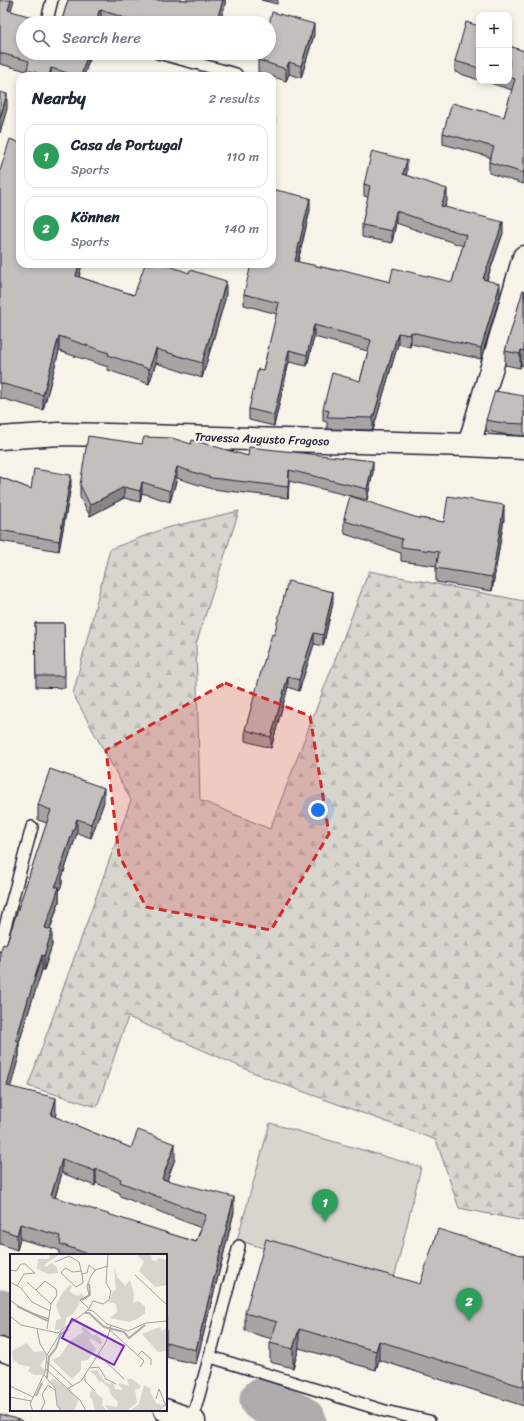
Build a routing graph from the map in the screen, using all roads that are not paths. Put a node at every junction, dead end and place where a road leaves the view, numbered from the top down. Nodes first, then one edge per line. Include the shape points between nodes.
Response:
1 (52, 0) edge
2 (48, 16) edge
3 (184, 60) edge
4 (229, 72) edge
5 (524, 257) edge
6 (0, 438) edge
7 (470, 445) junction
8 (524, 448) edge
9 (32, 827) dead end
10 (0, 945) edge
11 (239, 1246) dead end
12 (0, 1348) edge
13 (10, 1353) edge
14 (209, 1359) junction
15 (167, 1411) edge
16 (193, 1421) edge
17 (429, 1421) edge

1 - 2 lane
3 - 4 lane
5 - 7 street
6 - 7 street, Travessa Augusto Fragoso via 59,434
7 - 8 street, Travessa Augusto Fragoso
9 - 10 lane
11 - 14 lane
12 - 13 street
14 - 16 lane
14 - 17 lane via 214,1358 384,1411
15 - 16 street

